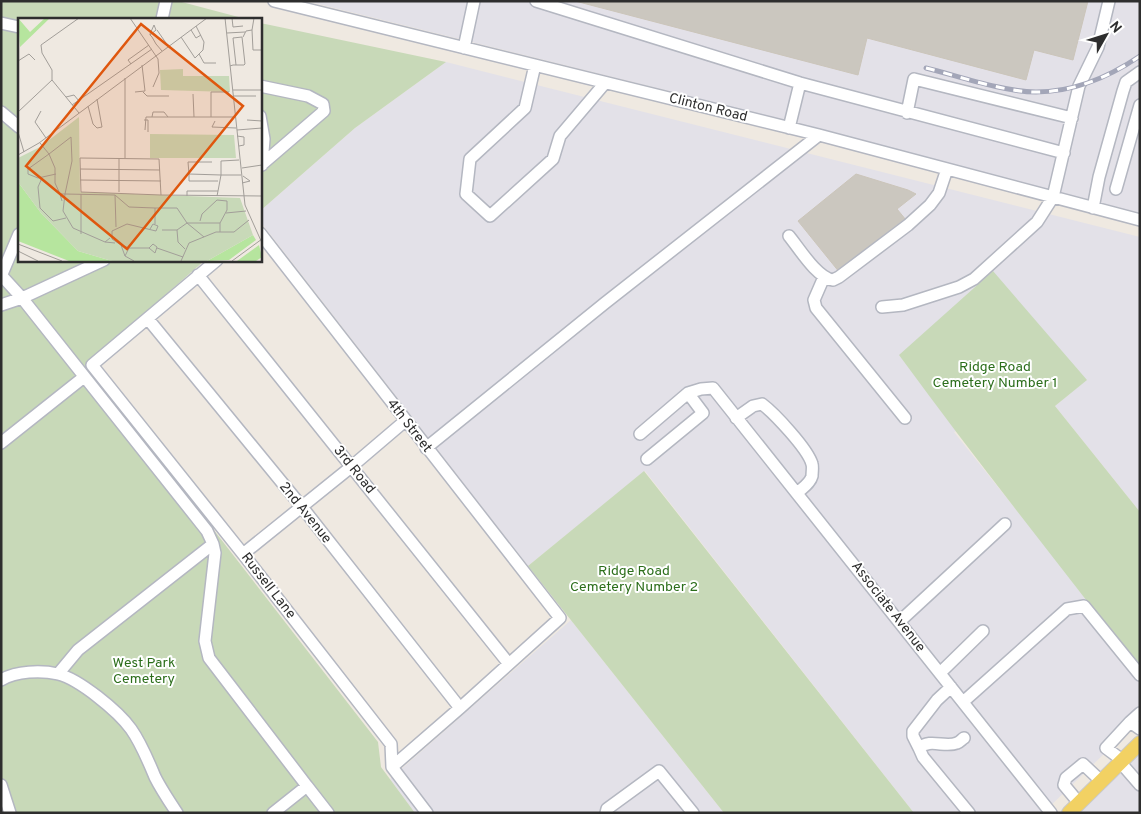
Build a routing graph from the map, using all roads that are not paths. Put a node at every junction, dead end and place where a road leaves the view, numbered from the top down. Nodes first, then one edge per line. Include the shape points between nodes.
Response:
1 (166, 1) edge
2 (274, 1) edge
3 (474, 1) edge
4 (536, 1) edge
5 (1109, 1) edge
6 (162, 18) edge
7 (1, 23) edge
8 (18, 27) edge
9 (464, 48) junction
10 (535, 65) junction
11 (1140, 72) edge
12 (605, 83) junction
13 (800, 83) junction
14 (261, 86) edge
15 (1123, 91) junction
16 (1140, 99) edge
17 (1140, 105) edge
18 (1, 112) edge
19 (908, 113) junction
20 (1072, 118) junction
21 (261, 122) edge
22 (1, 124) edge
23 (17, 126) edge
24 (789, 128) junction
25 (819, 135) junction
26 (1064, 153) junction
27 (261, 165) edge
28 (947, 169) junction
29 (1116, 189) dead end
30 (1053, 197) junction
31 (1092, 208) junction
32 (1140, 220) edge
33 (261, 234) edge
34 (18, 236) edge
35 (789, 236) dead end
36 (102, 261) edge
37 (217, 261) edge
38 (2, 274) edge
39 (198, 275) junction
40 (824, 277) junction
41 (22, 298) junction
42 (1, 305) edge
43 (882, 307) dead end
44 (148, 319) junction
45 (84, 378) junction
46 (688, 393) junction
47 (736, 418) junction
48 (905, 418) dead end
49 (405, 421) junction
50 (640, 434) dead end
51 (1, 443) edge
52 (426, 448) junction
53 (647, 459) dead end
54 (351, 467) junction
55 (796, 493) junction
56 (302, 507) junction
57 (1005, 524) dead end
58 (214, 544) junction
59 (243, 554) junction
60 (899, 622) junction
61 (983, 632) dead end
62 (509, 664) junction
63 (940, 673) junction
64 (58, 674) junction
65 (1140, 675) edge
66 (1, 680) edge
67 (951, 687) junction
68 (963, 702) junction
69 (460, 708) junction
70 (1140, 713) edge
71 (1135, 726) edge
72 (964, 738) dead end
73 (1140, 743) edge
74 (921, 752) junction
75 (1121, 762) junction
76 (392, 767) junction
77 (1101, 781) junction
78 (1, 785) edge
79 (1140, 785) edge
80 (307, 786) junction
81 (1074, 808) edge
82 (10, 813) edge
83 (177, 813) edge
84 (273, 813) edge
85 (328, 813) edge
86 (427, 813) edge
87 (606, 813) edge
88 (693, 813) edge
89 (969, 813) edge
90 (1051, 813) edge

1 - 6 street
2 - 9 street, Clinton Road
3 - 9 street
4 - 13 street
5 - 20 street via 1098,47 1079,86
7 - 8 street
9 - 10 street, Clinton Road
10 - 12 street, Clinton Road
10 - 12 street via 524,108 470,158 466,194 490,216 553,159 560,136
11 - 15 street via 1126,82
12 - 24 street, Clinton Road
13 - 19 street
13 - 24 street
14 - 27 street via 308,96 323,104 324,111
15 - 16 street
15 - 31 street
17 - 29 street
18 - 23 street
19 - 20 street via 914,79
19 - 26 street
20 - 26 street
21 - 27 street via 264,139
22 - 23 street
24 - 25 street, Clinton Road
25 - 28 street, Clinton Road
25 - 52 street
26 - 30 street
28 - 30 street, Clinton Road
28 - 40 street via 939,193 919,215 839,277 833,280
30 - 31 street, Clinton Road
30 - 43 street via 1037,222 974,279 902,305
31 - 32 street, Clinton Road
33 - 49 street, 4th Street
34 - 38 street
35 - 40 street
36 - 41 street
37 - 39 street
38 - 41 street
39 - 44 street
39 - 54 street, 3rd Road
40 - 48 street via 814,300 816,308
41 - 42 street
41 - 45 street
44 - 56 street, 2nd Avenue
44 - 59 street, Russell Lane via 92,365
45 - 51 street
45 - 58 street via 207,531
46 - 47 street, Associate Avenue via 713,388
46 - 50 street
46 - 53 street via 703,413
47 - 55 street, Associate Avenue
47 - 55 street via 753,406 762,404 771,410 806,452 812,464 812,476
49 - 52 street, 4th Street
49 - 54 street
52 - 62 street, 4th Street via 560,618
54 - 56 street
54 - 62 street, 3rd Road
55 - 60 street, Associate Avenue
56 - 59 street
56 - 69 street, 2nd Avenue
57 - 60 street
58 - 64 street via 78,650
58 - 80 street via 205,641 209,658
59 - 76 street, Russell Lane via 391,744
60 - 63 street, Associate Avenue
61 - 63 street
62 - 69 street
63 - 67 street, Associate Avenue
64 - 66 street via 28,672
64 - 83 street via 89,690 130,728
65 - 68 street via 1084,606 1067,609
67 - 68 street, Associate Avenue
67 - 74 street via 913,731
68 - 90 street, Associate Avenue
69 - 76 street
70 - 71 street
71 - 75 street via 1106,748
72 - 74 street via 956,744 923,745
73 - 75 main road
74 - 89 street
75 - 77 main road
75 - 79 street
76 - 86 street
77 - 81 main road
77 - 81 street via 1084,764 1066,778 1064,785
78 - 82 street
80 - 84 street
80 - 85 street
87 - 88 street via 659,771

